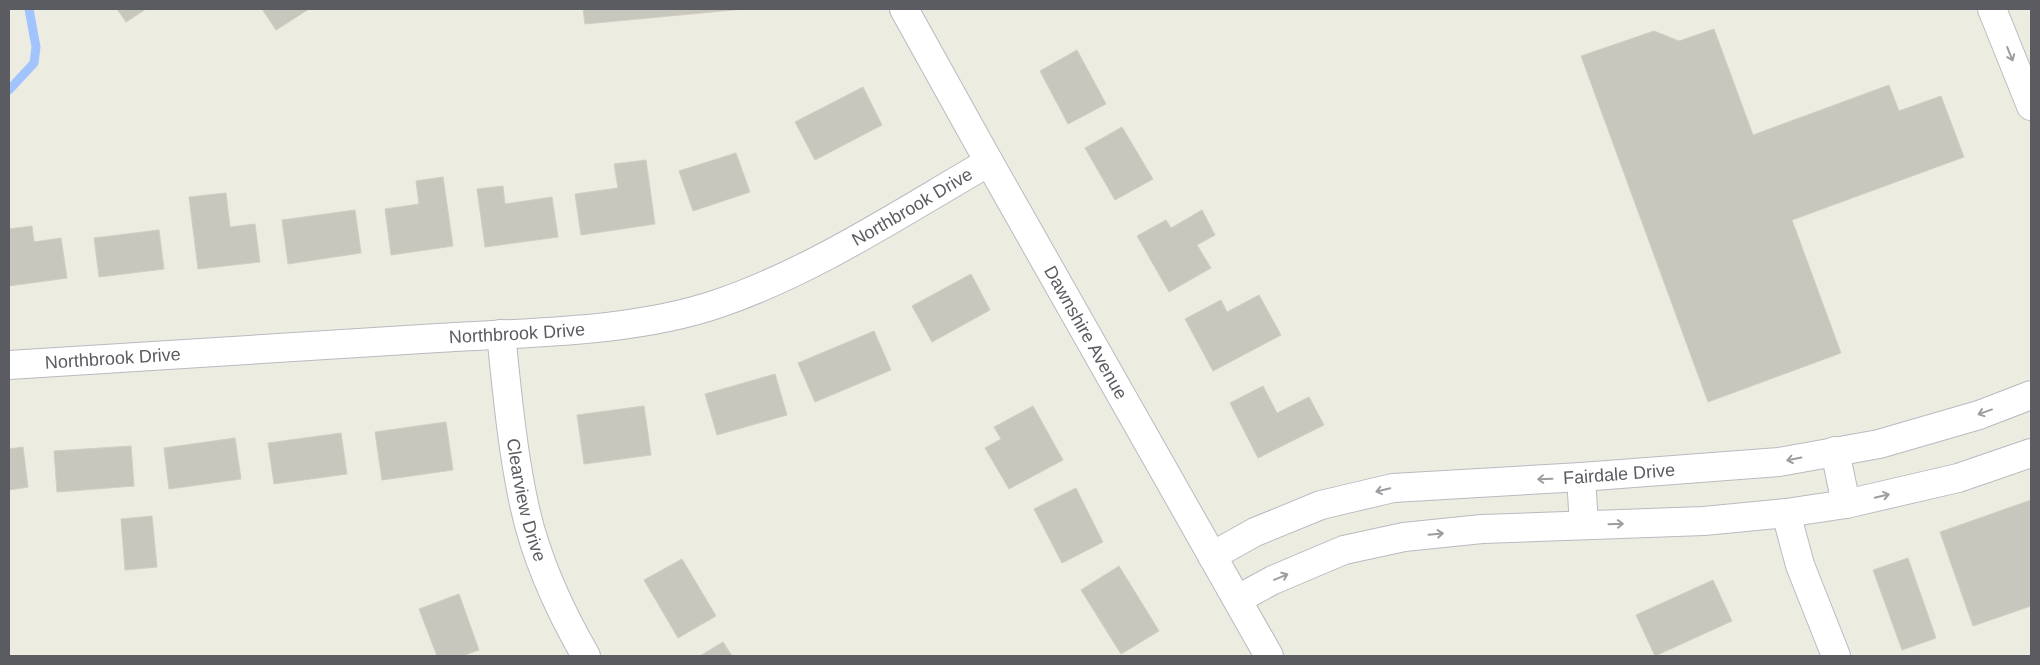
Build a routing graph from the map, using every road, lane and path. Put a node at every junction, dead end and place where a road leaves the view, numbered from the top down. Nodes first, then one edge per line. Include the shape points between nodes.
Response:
1 (904, 9) edge
2 (1992, 9) edge
3 (2031, 106) edge
4 (989, 162) junction
5 (502, 334) junction
6 (9, 365) edge
7 (2031, 395) edge
8 (1835, 451) junction
9 (2031, 453) edge
10 (1581, 477) junction
11 (1846, 504) junction
12 (1786, 513) junction
13 (1584, 525) junction
14 (1212, 556) junction
15 (1238, 599) junction
16 (586, 656) edge
17 (1269, 656) edge
18 (1836, 656) edge

1 - 4 street, Dawnshire Avenue
2 -> 3 street
4 - 5 street, Northbrook Drive via 826,256 714,305 618,326
4 - 14 street, Dawnshire Avenue
5 - 6 street, Northbrook Drive
5 - 16 street, Clearview Drive via 513,440 524,506 544,569
7 -> 8 street, Fairdale Drive via 1879,444
8 -> 10 street, Fairdale Drive via 1780,462
8 - 11 street
11 -> 9 street via 1958,478
10 - 13 street
10 -> 14 street, Fairdale Drive via 1393,488 1321,506 1255,532
11 - 12 street
13 -> 12 street via 1704,521
12 - 18 street via 1800,565
15 -> 13 street via 1273,580 1344,550 1404,537 1482,529
14 - 15 street, Dawnshire Avenue
15 - 17 street, Dawnshire Avenue

